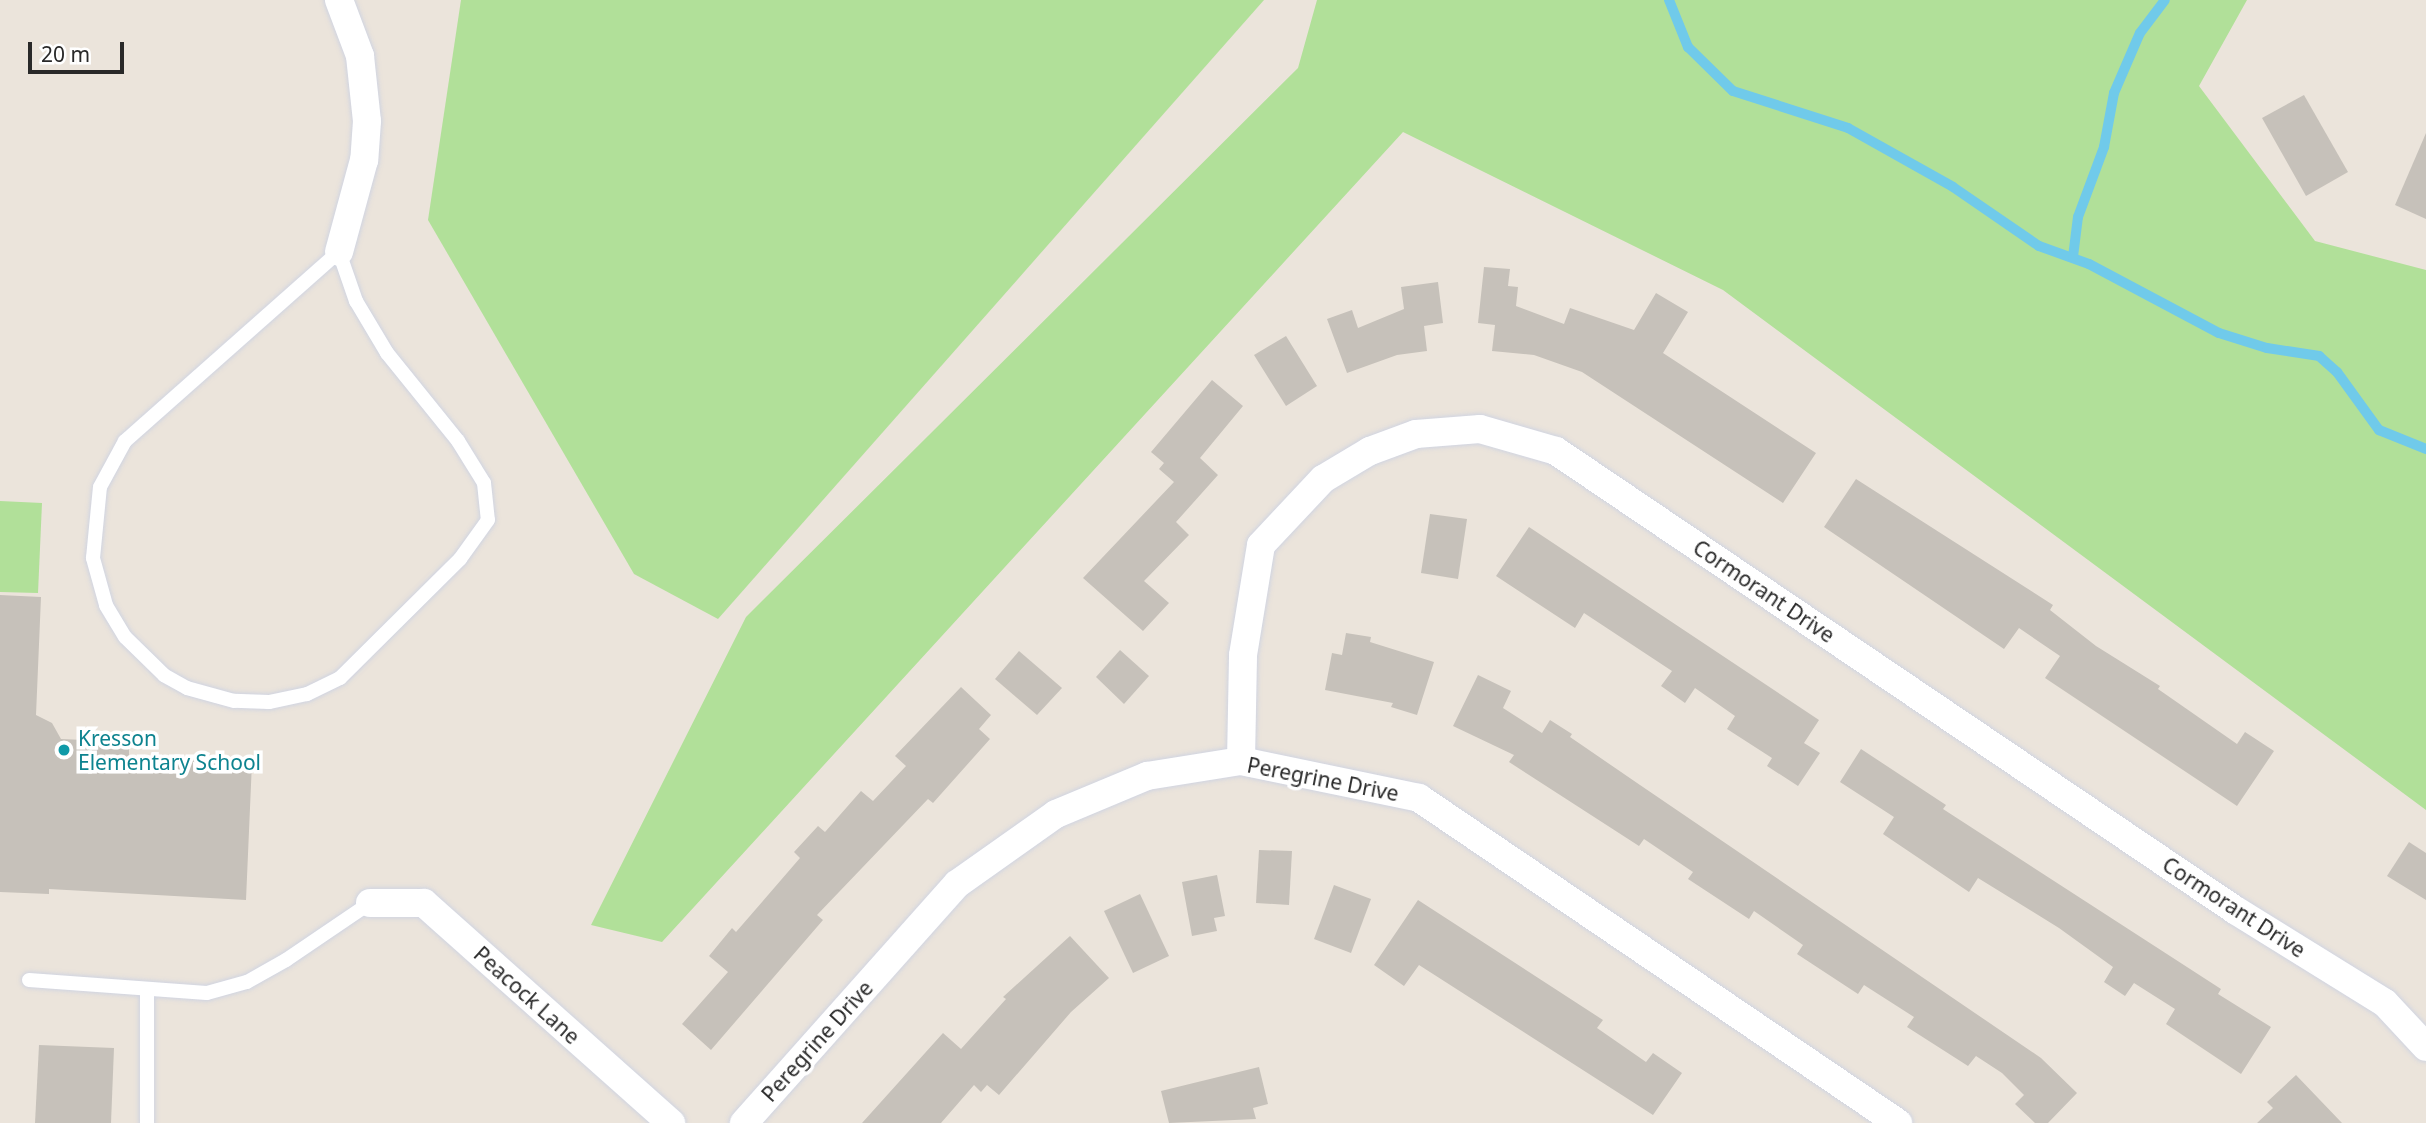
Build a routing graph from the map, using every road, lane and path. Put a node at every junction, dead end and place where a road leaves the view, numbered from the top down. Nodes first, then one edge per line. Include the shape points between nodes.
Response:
1 (339, 0) edge
2 (339, 252) junction
3 (1241, 761) junction
4 (370, 903) joint
5 (29, 980) dead end
6 (147, 989) junction
7 (2426, 1047) edge
8 (146, 1123) edge
9 (671, 1123) edge
10 (744, 1123) edge
11 (1898, 1123) edge

1 - 2 street via 360,55 367,121 364,160
2 - 2 lane via 125,441 100,487 93,558 106,605 125,637 164,675 187,688 233,701 269,702 307,694 340,678 460,559 488,520 484,483 458,441 387,353 356,301
3 - 7 street, Cormorant Drive via 1243,655 1261,545 1323,480 1370,452 1416,434 1480,429 1556,451 2235,910 2385,1003
3 - 10 street, Peregrine Drive via 1147,776 1056,814 957,884
3 - 11 street, Peregrine Drive via 1419,798
4 - 6 lane via 247,982 207,993
4 - 9 street, Peacock Lane via 424,903
5 - 6 lane
6 - 8 lane

